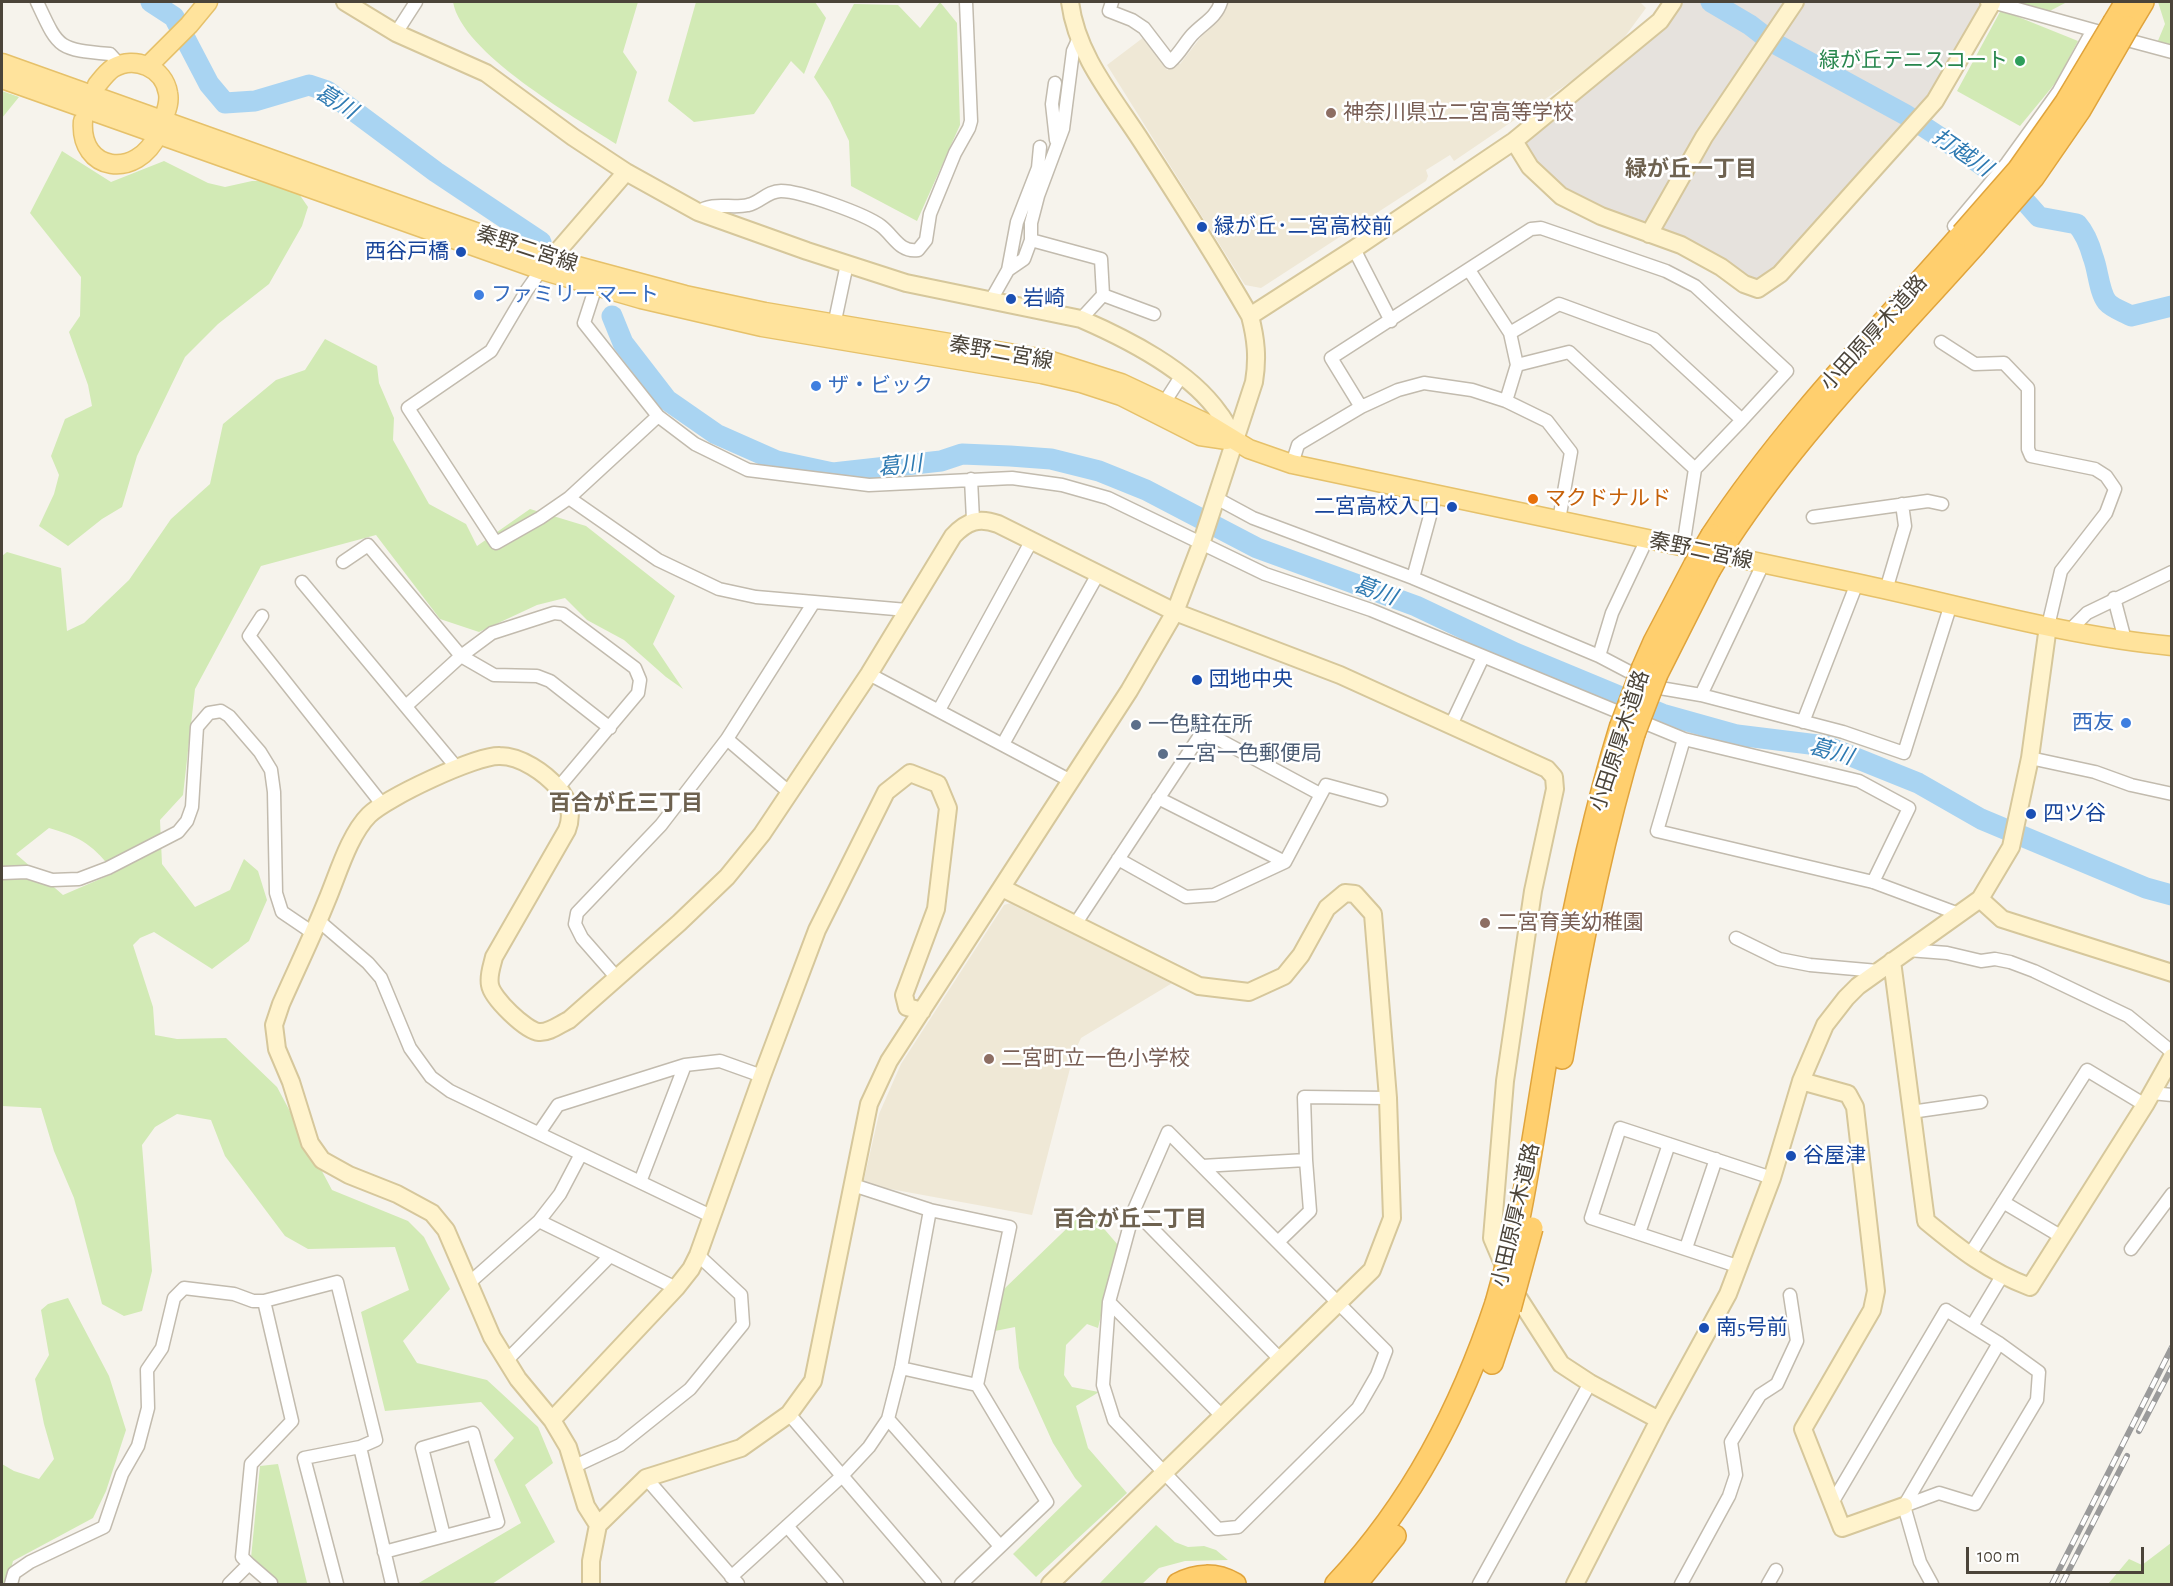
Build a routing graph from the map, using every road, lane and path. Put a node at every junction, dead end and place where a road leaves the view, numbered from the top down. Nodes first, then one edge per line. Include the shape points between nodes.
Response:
1 (37, 2) edge
2 (207, 2) edge
3 (345, 2) edge
4 (416, 2) edge
5 (966, 2) edge
6 (1070, 2) edge
7 (1112, 2) edge
8 (1221, 2) edge
9 (1794, 2) edge
10 (1991, 2) edge
11 (2126, 2) edge
12 (2143, 2) edge
13 (1668, 5) edge
14 (2121, 25) junction
15 (2092, 30) junction
16 (396, 33) junction
17 (1079, 38) junction
18 (2172, 52) edge
19 (2, 63) edge
20 (120, 65) junction
21 (148, 66) junction
22 (2, 79) edge
23 (1055, 83) dead end
24 (97, 85) dead end
25 (83, 120) dead end
26 (161, 127) junction
27 (1514, 141) junction
28 (1040, 147) dead end
29 (1056, 150) junction
30 (626, 172) junction
31 (698, 212) junction
32 (1649, 234) junction
33 (1964, 235) junction
34 (1031, 240) junction
35 (1354, 249) junction
36 (545, 262) junction
37 (847, 264) junction
38 (1008, 270) junction
39 (1469, 270) junction
40 (596, 286) junction
41 (1103, 295) junction
42 (991, 300) junction
43 (1154, 315) dead end
44 (1250, 316) junction
45 (1081, 319) junction
46 (1391, 321) junction
47 (832, 331) junction
48 (1510, 333) junction
49 (1941, 342) dead end
50 (1517, 365) junction
51 (1182, 375) junction
52 (1506, 401) junction
53 (1164, 403) junction
54 (1361, 407) junction
55 (658, 416) junction
56 (1742, 420) junction
57 (1235, 442) junction
58 (1292, 464) junction
59 (1695, 469) junction
60 (971, 479) junction
61 (1436, 494) junction
62 (569, 498) junction
63 (1214, 503) junction
64 (1902, 504) junction
65 (1942, 504) dead end
66 (1813, 517) dead end
67 (973, 520) junction
68 (1559, 520) junction
69 (1647, 539) junction
70 (1032, 540) junction
71 (1202, 540) junction
72 (1683, 547) junction
73 (343, 562) dead end
74 (1763, 564) junction
75 (2172, 572) edge
76 (1098, 574) junction
77 (1413, 578) junction
78 (302, 582) dead end
79 (1857, 584) junction
80 (1886, 590) junction
81 (2114, 598) junction
82 (814, 602) junction
83 (1951, 604) junction
84 (907, 610) junction
85 (1175, 612) junction
86 (262, 616) dead end
87 (2048, 626) junction
88 (2070, 630) junction
89 (2125, 640) junction
90 (2172, 646) edge
91 (461, 656) junction
92 (1599, 656) junction
93 (1483, 657) junction
94 (869, 674) junction
95 (1701, 695) junction
96 (405, 706) junction
97 (939, 710) junction
98 (1803, 722) junction
99 (1451, 725) junction
100 (610, 728) junction
101 (727, 739) junction
102 (1684, 739) junction
103 (1003, 744) junction
104 (2030, 758) junction
105 (457, 768) junction
106 (1071, 781) junction
107 (558, 788) junction
108 (790, 793) junction
109 (1320, 794) junction
110 (2172, 794) edge
111 (1158, 798) junction
112 (1382, 800) dead end
113 (382, 804) junction
114 (1118, 859) junction
115 (1285, 862) junction
116 (2, 873) edge
117 (1873, 882) junction
118 (1002, 888) junction
119 (1980, 899) junction
120 (1959, 914) junction
121 (1076, 923) junction
122 (316, 927) junction
123 (1736, 938) dead end
124 (1908, 950) junction
125 (1893, 961) junction
126 (1878, 971) junction
127 (2172, 972) edge
128 (617, 978) junction
129 (922, 1011) junction
130 (2172, 1052) edge
131 (2172, 1057) edge
132 (685, 1065) junction
133 (762, 1076) junction
134 (1801, 1081) junction
135 (2172, 1095) edge
136 (1388, 1098) junction
137 (2148, 1099) junction
138 (1981, 1102) dead end
139 (1911, 1112) junction
140 (539, 1133) junction
141 (1669, 1144) junction
142 (581, 1154) junction
143 (1306, 1160) junction
144 (1716, 1160) junction
145 (1202, 1166) junction
146 (1772, 1178) junction
147 (640, 1182) junction
148 (853, 1185) junction
149 (2172, 1194) edge
150 (2003, 1202) junction
151 (930, 1210) junction
152 (1134, 1210) junction
153 (713, 1217) junction
154 (538, 1221) junction
155 (1639, 1233) junction
156 (2062, 1237) junction
157 (1278, 1242) junction
158 (1686, 1248) junction
159 (2131, 1249) dead end
160 (610, 1256) junction
161 (698, 1256) junction
162 (1969, 1256) junction
163 (1740, 1267) junction
164 (2002, 1276) junction
165 (468, 1284) junction
166 (676, 1288) junction
167 (1790, 1295) dead end
168 (264, 1301) junction
169 (1109, 1302) junction
170 (1338, 1303) junction
171 (1972, 1326) junction
172 (1999, 1343) junction
173 (1281, 1359) junction
174 (507, 1360) junction
175 (901, 1368) junction
176 (1590, 1383) junction
177 (977, 1384) junction
178 (789, 1414) junction
179 (1222, 1416) junction
180 (888, 1419) junction
181 (552, 1420) junction
182 (1659, 1420) junction
183 (360, 1447) junction
184 (573, 1467) junction
185 (1164, 1473) junction
186 (842, 1477) junction
187 (646, 1478) junction
188 (1832, 1503) junction
189 (1904, 1506) junction
190 (598, 1525) junction
191 (787, 1526) junction
192 (444, 1536) junction
193 (1000, 1546) junction
194 (384, 1551) junction
195 (249, 1564) junction
196 (1776, 1570) dead end
197 (12, 1579) edge
198 (735, 1581) edge
199 (271, 1583) dead end
200 (1341, 1583) edge
201 (7, 1584) edge
202 (229, 1584) edge
203 (337, 1584) edge
204 (392, 1584) edge
205 (591, 1584) edge
206 (837, 1584) edge
207 (935, 1584) edge
208 (962, 1584) edge
209 (1050, 1584) edge
210 (1178, 1584) edge
211 (1235, 1584) edge
212 (1479, 1584) edge
213 (1575, 1584) edge
214 (1681, 1584) edge
215 (1768, 1584) edge
216 (1932, 1584) edge

1 - 20 street via 53,35 63,46 110,54
2 - 21 main road
3 - 16 street
4 - 16 street
5 - 31 street via 971,121 930,214 926,240 918,250 903,248 885,229 868,219 788,191 772,191 749,205 704,207
6 - 17 street
7 - 8 street via 1108,11 1144,28 1170,62 1191,36 1212,19
9 - 32 street via 1704,137
10 - 15 street
10 - 32 street via 1935,101 1780,274 1758,289 1681,244
11 - 14 highway, 小田原厚木道路
12 - 14 highway, 小田原厚木道路
13 - 27 street via 1660,21
14 - 33 highway, 小田原厚木道路, bridge via 2080,110 2032,178
15 - 18 street
15 - 33 street via 2059,91 1996,176
16 - 30 street via 486,73
17 - 29 street via 1073,51 1064,129
17 - 44 street via 1086,57
19 - 26 main road, 秦野二宮線
20 - 21 main road
20 - 24 main road
21 - 26 main road via 165,82 168,93
22 - 26 main road, 秦野二宮線
23 - 29 street via 1052,104
25 - 26 main road via 88,148 97,158 121,165 133,162 153,146
26 - 36 main road, 秦野二宮線
26 - 36 main road, 秦野二宮線 via 491,238
27 - 32 street via 1530,167 1562,196
27 - 35 street
28 - 38 street via 1038,168 1017,222
29 - 34 street via 1038,196
30 - 31 street
30 - 36 street
31 - 37 street
33 - 200 highway, 小田原厚木道路, bridge via 1719,538 1650,670 1627,731 1525,1226 1491,1365 1433,1480 1401,1529
34 - 38 street via 1024,259
34 - 41 street via 1101,259
35 - 44 street
35 - 46 street
36 - 40 main road, 秦野二宮線
36 - 47 main road, 秦野二宮線
36 - 62 street via 491,351 408,408 496,543
37 - 42 street via 906,283
37 - 47 street
38 - 42 street
39 - 46 street
39 - 48 street
39 - 56 street via 1531,229 1541,228 1695,286 1787,371
40 - 47 main road, 秦野二宮線 via 675,308
40 - 55 street via 584,322
41 - 43 street
41 - 45 street
42 - 45 street
44 - 57 street via 1257,359
45 - 51 street via 1158,358
46 - 54 street via 1331,358
47 - 53 main road, 秦野二宮線 via 1044,359 1121,382
47 - 57 main road, 秦野二宮線 via 1081,383 1121,396 1200,436
48 - 50 street
48 - 56 street via 1559,304 1654,339
49 - 87 street via 1975,364 2004,363 2028,388 2031,456 2095,469 2115,489 2106,513 2061,571
50 - 52 street
50 - 59 street via 1569,352
51 - 53 street
51 - 57 street via 1219,412
52 - 54 street via 1472,390 1424,383
52 - 68 street via 1547,421 1571,452
53 - 57 main road, 秦野二宮線
54 - 58 street via 1298,445
55 - 60 street via 694,444 748,470 869,485
55 - 62 street
56 - 59 street
57 - 58 main road, 秦野二宮線
57 - 63 street
58 - 61 main road, 秦野二宮線
59 - 72 street
60 - 67 street
60 - 71 street via 1022,479 1062,485 1108,498
61 - 68 main road, 秦野二宮線
61 - 77 street
62 - 82 street via 658,560 719,589
63 - 71 street
63 - 77 street
64 - 65 street
64 - 66 street
64 - 80 street via 1905,526
67 - 70 street via 986,519
67 - 84 street via 954,536
68 - 69 main road, 秦野二宮線
69 - 72 main road, 秦野二宮線
69 - 92 street via 1612,613
70 - 76 street
70 - 97 street
71 - 85 street
71 - 93 street via 1264,574 1371,610
72 - 74 main road, 秦野二宮線
73 - 91 street via 368,545
74 - 79 main road, 秦野二宮線
74 - 95 street
75 - 81 street
76 - 85 street
76 - 103 street
77 - 92 street
78 - 96 street
79 - 80 main road, 秦野二宮線
79 - 98 street
80 - 83 main road, 秦野二宮線
81 - 88 street via 2087,613
81 - 89 street
82 - 84 street
82 - 101 street
83 - 87 main road, 秦野二宮線
83 - 98 street via 1904,753
84 - 94 street
85 - 99 street via 1340,675
85 - 106 street
86 - 113 street via 249,636
87 - 88 main road, 秦野二宮線
87 - 104 street
88 - 89 main road, 秦野二宮線
89 - 90 main road, 秦野二宮線
91 - 96 street
91 - 100 street via 494,675 537,676 550,681
91 - 100 street via 492,633 554,613 563,614 635,668 640,680 638,693
92 - 95 street via 1660,688
93 - 99 street
93 - 102 street
94 - 97 street
94 - 108 street
95 - 98 street
96 - 105 street
97 - 103 street
99 - 176 street via 1547,769 1554,777 1505,1081 1492,1238 1516,1294 1554,1357 1568,1371
100 - 107 street
101 - 108 street
101 - 128 street via 661,825 577,913 575,924 582,938
102 - 117 street via 1657,831
102 - 117 street via 1859,781 1910,808
103 - 106 street
104 - 110 street
104 - 119 street via 2011,847
105 - 107 street via 490,757 513,758 535,768
105 - 113 street
106 - 118 street
107 - 128 street via 566,798 571,820 494,957 490,987 495,997 538,1033 569,1020
108 - 128 street via 727,877
109 - 111 street via 1203,731
109 - 112 street via 1326,785
109 - 115 street
111 - 114 street
111 - 115 street
113 - 122 street via 358,828
114 - 115 street via 1186,897 1214,894
114 - 121 street
116 - 122 street via 27,872 52,880 79,879 178,832 192,807 197,727 209,713 221,711 230,716 271,770 276,893 282,912
117 - 120 street
118 - 121 street
118 - 129 street
119 - 120 street
119 - 127 street via 2002,919
120 - 124 street
121 - 136 street via 1199,986 1249,992 1284,976 1302,955 1327,908 1345,893 1355,894 1373,914
122 - 140 street via 368,963 381,978 410,1048 431,1077 450,1091
122 - 165 street via 274,1025 277,1049 310,1143 321,1160 432,1213 446,1230
123 - 126 street via 1779,959
124 - 125 street
124 - 130 street via 2010,962 2128,1017
125 - 126 street
125 - 139 street
126 - 134 street via 1846,998 1825,1025
129 - 133 street via 907,1007 904,995 936,909 948,808 938,784 909,773 886,792 818,930
129 - 148 street via 889,1061 869,1104
131 - 137 street
132 - 133 street via 720,1061
132 - 140 street via 558,1105
132 - 147 street
133 - 153 street
134 - 146 street
134 - 188 street via 1848,1094 1855,1107 1876,1291 1872,1310 1803,1430
135 - 137 street
136 - 143 street via 1304,1097
136 - 170 street via 1392,1218 1372,1270
137 - 150 street via 2087,1070
137 - 156 street
138 - 139 street
139 - 162 street via 1926,1221
140 - 142 street
141 - 144 street
141 - 155 street
141 - 155 street via 1620,1128 1591,1218
142 - 147 street
142 - 154 street via 560,1194
143 - 145 street
143 - 157 street via 1310,1211
144 - 146 street
144 - 158 street
145 - 152 street via 1168,1132
145 - 157 street
146 - 163 street
147 - 153 street
148 - 151 street
148 - 178 street via 813,1380
149 - 159 street
150 - 156 street
150 - 162 street
151 - 175 street
151 - 177 street via 1010,1227
152 - 169 street
152 - 173 street
153 - 161 street
154 - 160 street
154 - 165 street
155 - 158 street
156 - 164 street via 2030,1287
157 - 170 street
158 - 163 street
160 - 166 street
160 - 174 street
161 - 166 street
161 - 184 street via 741,1295 743,1324 690,1389 620,1445
162 - 164 street
163 - 182 street
164 - 171 street
165 - 174 street
166 - 181 street
167 - 214 street via 1797,1341 1777,1384 1760,1395 1731,1442 1736,1475 1729,1496
168 - 183 street via 337,1282 376,1440
168 - 195 street via 292,1421 251,1464 242,1557
168 - 197 street via 184,1288 174,1298 162,1348 147,1370 148,1408 138,1446 122,1474 104,1527 30,1562
169 - 179 street
169 - 185 street via 1103,1385 1114,1420
170 - 173 street
170 - 185 street via 1386,1351 1377,1375 1358,1408 1238,1527 1218,1528
171 - 172 street
171 - 188 street via 1946,1310
172 - 189 street
172 - 189 street via 2039,1372 2037,1400 2032,1409 1975,1504 1939,1493
173 - 179 street
174 - 181 street
175 - 177 street
175 - 180 street
176 - 182 street
176 - 212 street
177 - 193 street via 1047,1502
178 - 186 street
178 - 187 street via 741,1448
179 - 185 street
180 - 186 street
180 - 193 street
181 - 184 street via 568,1447
182 - 213 street
183 - 194 street
183 - 203 street via 304,1458
184 - 190 street via 586,1506
185 - 209 street
186 - 191 street
186 - 207 street
187 - 190 street
187 - 198 street
188 - 189 street via 1842,1528
189 - 216 street via 1920,1562
190 - 205 street
191 - 198 street
191 - 206 street
192 - 192 street via 498,1522 473,1433 422,1448
192 - 194 street
193 - 208 street
194 - 204 street
195 - 199 street
195 - 202 street
196 - 215 street
197 - 201 street
210 - 211 highway via 1210,1576

